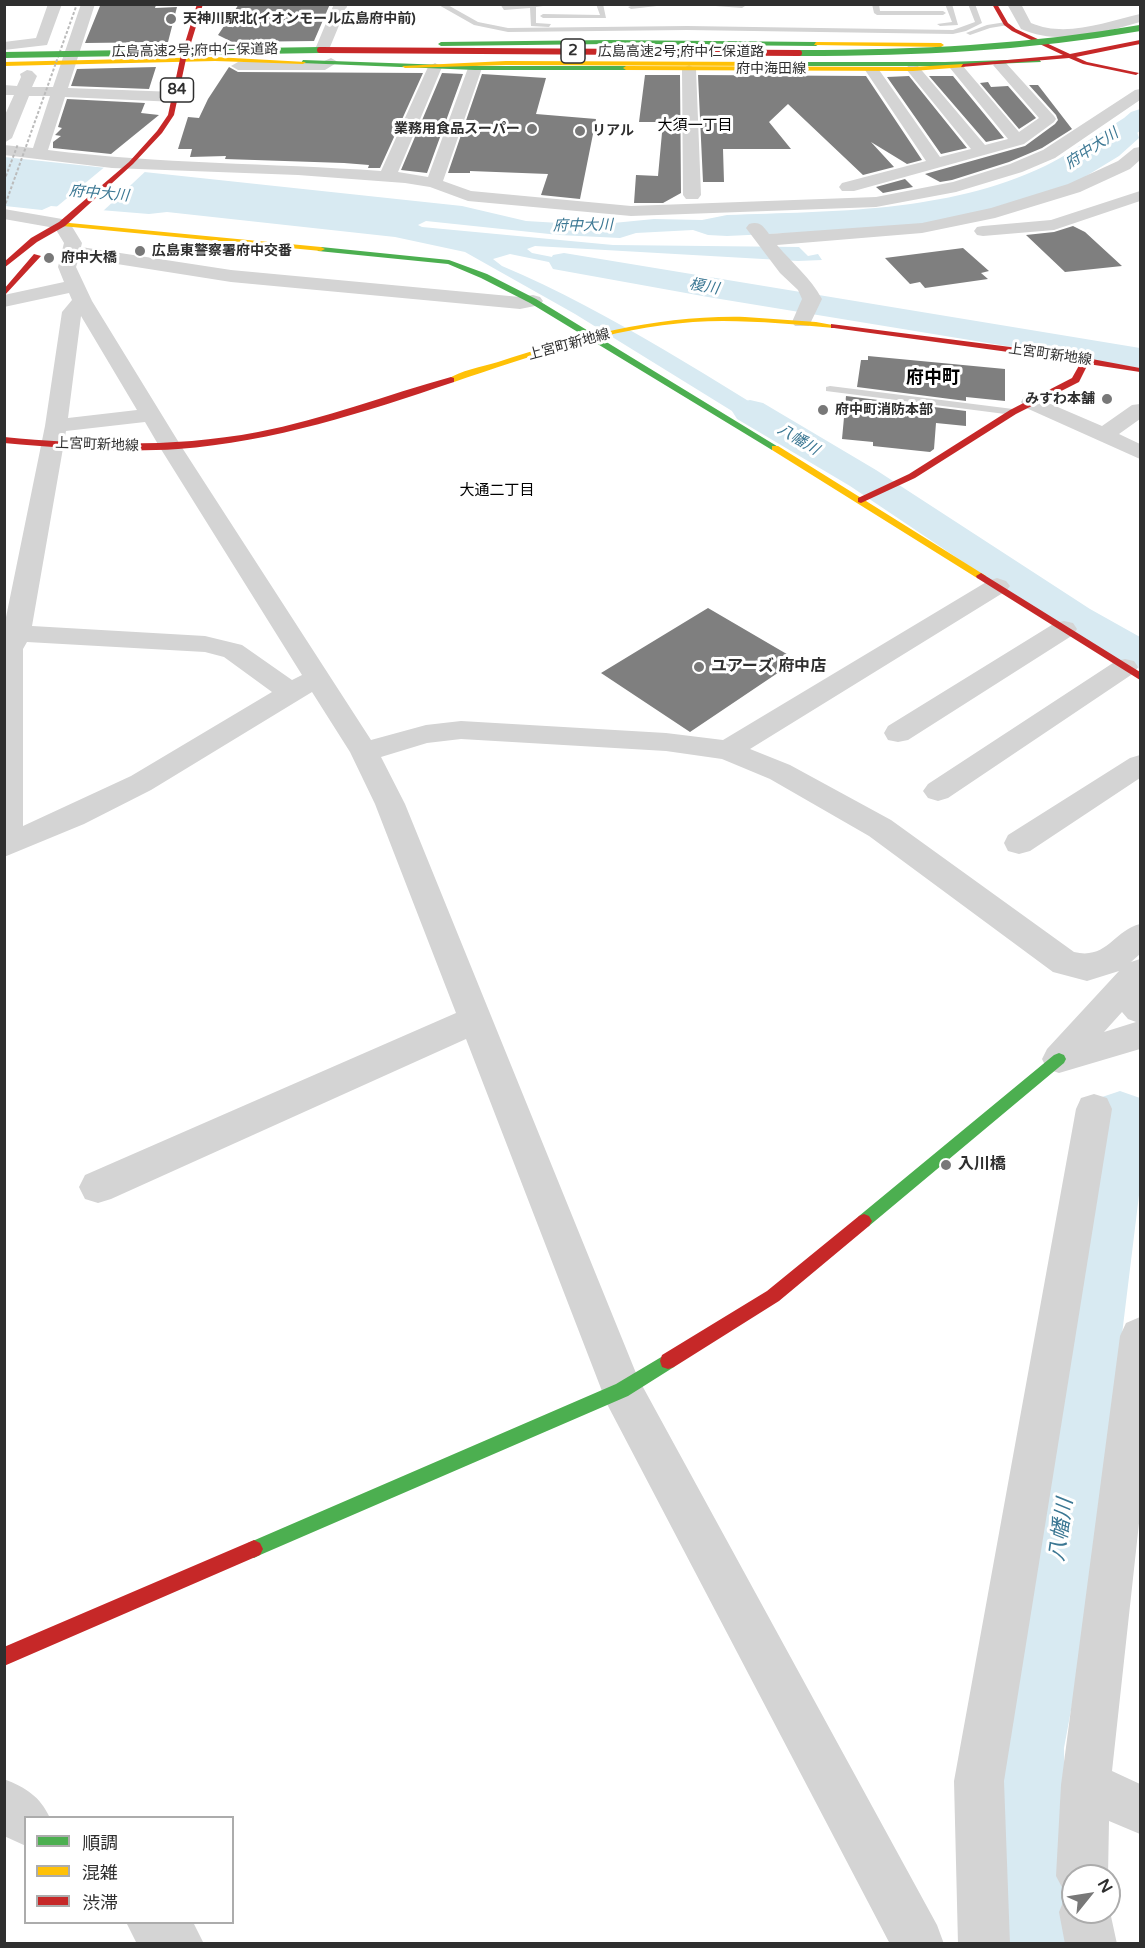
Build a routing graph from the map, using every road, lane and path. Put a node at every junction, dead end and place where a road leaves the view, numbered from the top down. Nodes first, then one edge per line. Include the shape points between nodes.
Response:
1 (55, 4) edge
2 (88, 4) edge
3 (200, 4) edge
4 (342, 4) edge
5 (440, 4) edge
6 (502, 4) edge
7 (554, 4) edge
8 (599, 4) edge
9 (671, 4) edge
10 (692, 4) edge
11 (742, 4) edge
12 (874, 4) edge
13 (948, 4) edge
14 (971, 4) edge
15 (994, 4) edge
16 (1014, 4) edge
17 (1136, 4) edge
18 (533, 6) edge
19 (631, 7) dead end
20 (1140, 8) edge
21 (943, 13) dead end
22 (543, 16) dead end
23 (879, 16) dead end
24 (1140, 18) edge
25 (603, 20) dead end
26 (667, 24) dead end
27 (1006, 24) junction
28 (1140, 26) edge
29 (687, 28) junction
30 (755, 28) junction
31 (648, 29) junction
32 (846, 29) junction
33 (527, 34) dead end
34 (1140, 38) edge
35 (706, 39) junction
36 (1039, 41) junction
37 (1140, 44) edge
38 (4, 46) edge
39 (323, 47) junction
40 (185, 53) junction
41 (4, 54) edge
42 (70, 56) junction
43 (1073, 57) junction
44 (331, 62) junction
45 (4, 63) edge
46 (1000, 65) junction
47 (237, 66) dead end
48 (405, 66) junction
49 (435, 67) junction
50 (475, 68) junction
51 (957, 68) junction
52 (689, 69) junction
53 (913, 69) junction
54 (872, 70) junction
55 (4, 73) edge
56 (1138, 74) edge
57 (4, 90) edge
58 (22, 91) junction
59 (59, 93) junction
60 (1140, 93) edge
61 (176, 97) junction
62 (4, 138) edge
63 (1018, 141) junction
64 (4, 150) edge
65 (981, 150) junction
66 (1140, 152) edge
67 (39, 154) junction
68 (936, 164) junction
69 (128, 165) junction
70 (387, 177) junction
71 (435, 181) junction
72 (518, 183) dead end
73 (843, 188) junction
74 (669, 193) dead end
75 (692, 195) junction
76 (1140, 196) edge
77 (807, 205) junction
78 (740, 210) junction
79 (4, 214) edge
80 (67, 219) junction
81 (879, 232) junction
82 (764, 239) junction
83 (71, 250) junction
84 (4, 266) edge
85 (78, 293) junction
86 (4, 294) edge
87 (533, 301) junction
88 (4, 302) edge
89 (806, 311) junction
90 (598, 335) junction
91 (1086, 360) junction
92 (1140, 370) edge
93 (830, 389) dead end
94 (1023, 407) junction
95 (1140, 410) edge
96 (153, 415) junction
97 (54, 435) junction
98 (1103, 435) junction
99 (4, 440) edge
100 (170, 446) junction
101 (1140, 452) edge
102 (861, 500) junction
103 (997, 586) junction
104 (1064, 629) junction
105 (11, 634) edge
106 (1133, 672) edge
107 (317, 678) junction
108 (290, 692) junction
109 (898, 733) dead end
110 (727, 750) junction
111 (364, 752) junction
112 (1140, 765) edge
113 (938, 791) dead end
114 (1019, 843) dead end
115 (6, 846) edge
116 (1140, 936) edge
117 (1134, 990) edge
118 (475, 1020) junction
119 (1140, 1035) edge
120 (1059, 1059) junction
121 (1094, 1109) dead end
122 (98, 1187) dead end
123 (1140, 1336) edge
124 (622, 1390) junction
125 (4, 1657) edge
126 (1086, 1785) junction
127 (4, 1804) edge
128 (1140, 1809) edge
129 (24, 1819) edge
130 (1083, 1864) edge
131 (153, 1924) edge
132 (1087, 1924) edge
133 (178, 1944) edge
134 (918, 1944) edge
135 (984, 1944) edge
136 (1091, 1944) edge

1 - 38 street via 42,42
2 - 42 street
3 - 40 main road, 84
4 - 39 street
5 - 31 lane via 491,28
6 - 18 lane via 504,8
7 - 18 lane
8 - 22 lane via 604,17
9 - 19 lane
10 - 11 lane
12 - 21 lane via 877,13
13 - 23 lane via 957,24 881,24
14 - 32 lane via 979,23 964,30
15 - 27 main road
16 - 24 street via 1026,26 1054,34
17 - 20 street
18 - 25 lane via 533,25 603,26
26 - 29 lane
27 - 32 lane via 972,33 947,34 866,33
27 - 36 main road
28 - 39 main road, bridge via 1002,45
28 - 41 main road, 広島高速2号;府中仁保道路 / 2, bridge via 1050,45 944,52 280,50
29 - 30 lane
29 - 31 lane
29 - 35 lane
30 - 32 lane
30 - 35 lane via 716,30 706,34
31 - 33 lane via 623,34
34 - 45 main road, 広島高速2号;府中仁保道路 / 2 via 1069,50 949,58 247,56
35 - 36 main road, 府中海田線 via 983,45
35 - 39 main road, 府中海田線
36 - 43 main road
37 - 43 main road, 府中海田線
37 - 48 main road via 1068,58 981,64
39 - 40 main road, 府中海田線
40 - 42 main road
40 - 44 main road, 府中海田線
40 - 61 main road, 84
41 - 42 main road
42 - 45 main road
42 - 59 street
43 - 46 main road, 府中海田線
43 - 56 main road via 1106,69
44 - 47 street via 325,66
44 - 48 main road, 府中海田線
46 - 51 main road, 府中海田線
46 - 63 street via 1048,119
48 - 49 main road, 府中海田線
49 - 50 main road, 府中海田線
49 - 70 street
50 - 52 main road, 府中海田線
50 - 71 street
51 - 53 main road, 府中海田線
51 - 63 street
52 - 54 main road, 府中海田線
52 - 75 street
53 - 54 main road, 府中海田線
53 - 65 street
54 - 68 street
55 - 58 street via 28,74
57 - 58 street
58 - 59 street
58 - 62 street
59 - 61 street
59 - 67 street
60 - 77 street via 1049,154 1016,168 956,187 876,202
61 - 69 main road, 84 via 160,132
63 - 65 street
64 - 67 street
65 - 68 street
66 - 81 street via 1124,165 1074,188 995,213 922,228
67 - 69 street
68 - 73 street
69 - 70 street
69 - 80 main road, 84
70 - 71 street
71 - 72 street
71 - 78 street via 468,196 520,202 631,211
73 - 75 street via 786,195
73 - 77 street via 816,197
74 - 75 street
76 - 81 street via 1054,225 893,239
77 - 78 street
78 - 82 street
79 - 80 street
80 - 83 street
80 - 84 main road, 84
80 - 86 main road, 84 via 52,242
80 - 87 main road via 449,262
81 - 82 street
82 - 89 street via 806,287
83 - 85 street via 67,267
83 - 87 street via 231,276 520,303
85 - 88 street
85 - 96 street
85 - 97 street
87 - 90 main road
89 - 90 main road, 上宮町新地線 via 758,319 697,320
89 - 91 main road, 上宮町新地線
90 - 100 main road, 上宮町新地線 via 317,422 252,436
90 - 102 main road
91 - 92 main road, 上宮町新地線
91 - 94 main road via 1076,380
93 - 94 lane
94 - 98 street
94 - 102 main road via 912,476
95 - 98 street
96 - 97 street
96 - 100 street
97 - 99 main road, 上宮町新地線
97 - 100 main road, 上宮町新地線 via 116,448
97 - 105 street
98 - 101 street
100 - 107 street
102 - 103 main road
103 - 104 main road
103 - 110 street
104 - 106 main road
104 - 109 street
105 - 108 street via 205,644 233,651
105 - 115 street
106 - 113 street
107 - 108 street
107 - 111 street
108 - 115 street via 184,759 79,816
110 - 111 street via 666,742 461,730 426,734
110 - 116 street via 780,772 880,828 1065,963 1088,968 1109,962
111 - 118 street via 390,804
112 - 114 street
117 - 120 street
118 - 122 street
118 - 124 street
119 - 120 street
120 - 124 main road via 772,1296
121 - 135 street via 979,1781
123 - 126 street
124 - 125 main road
124 - 134 street
126 - 128 street
126 - 130 street
127 - 129 street
131 - 133 street
132 - 136 street

